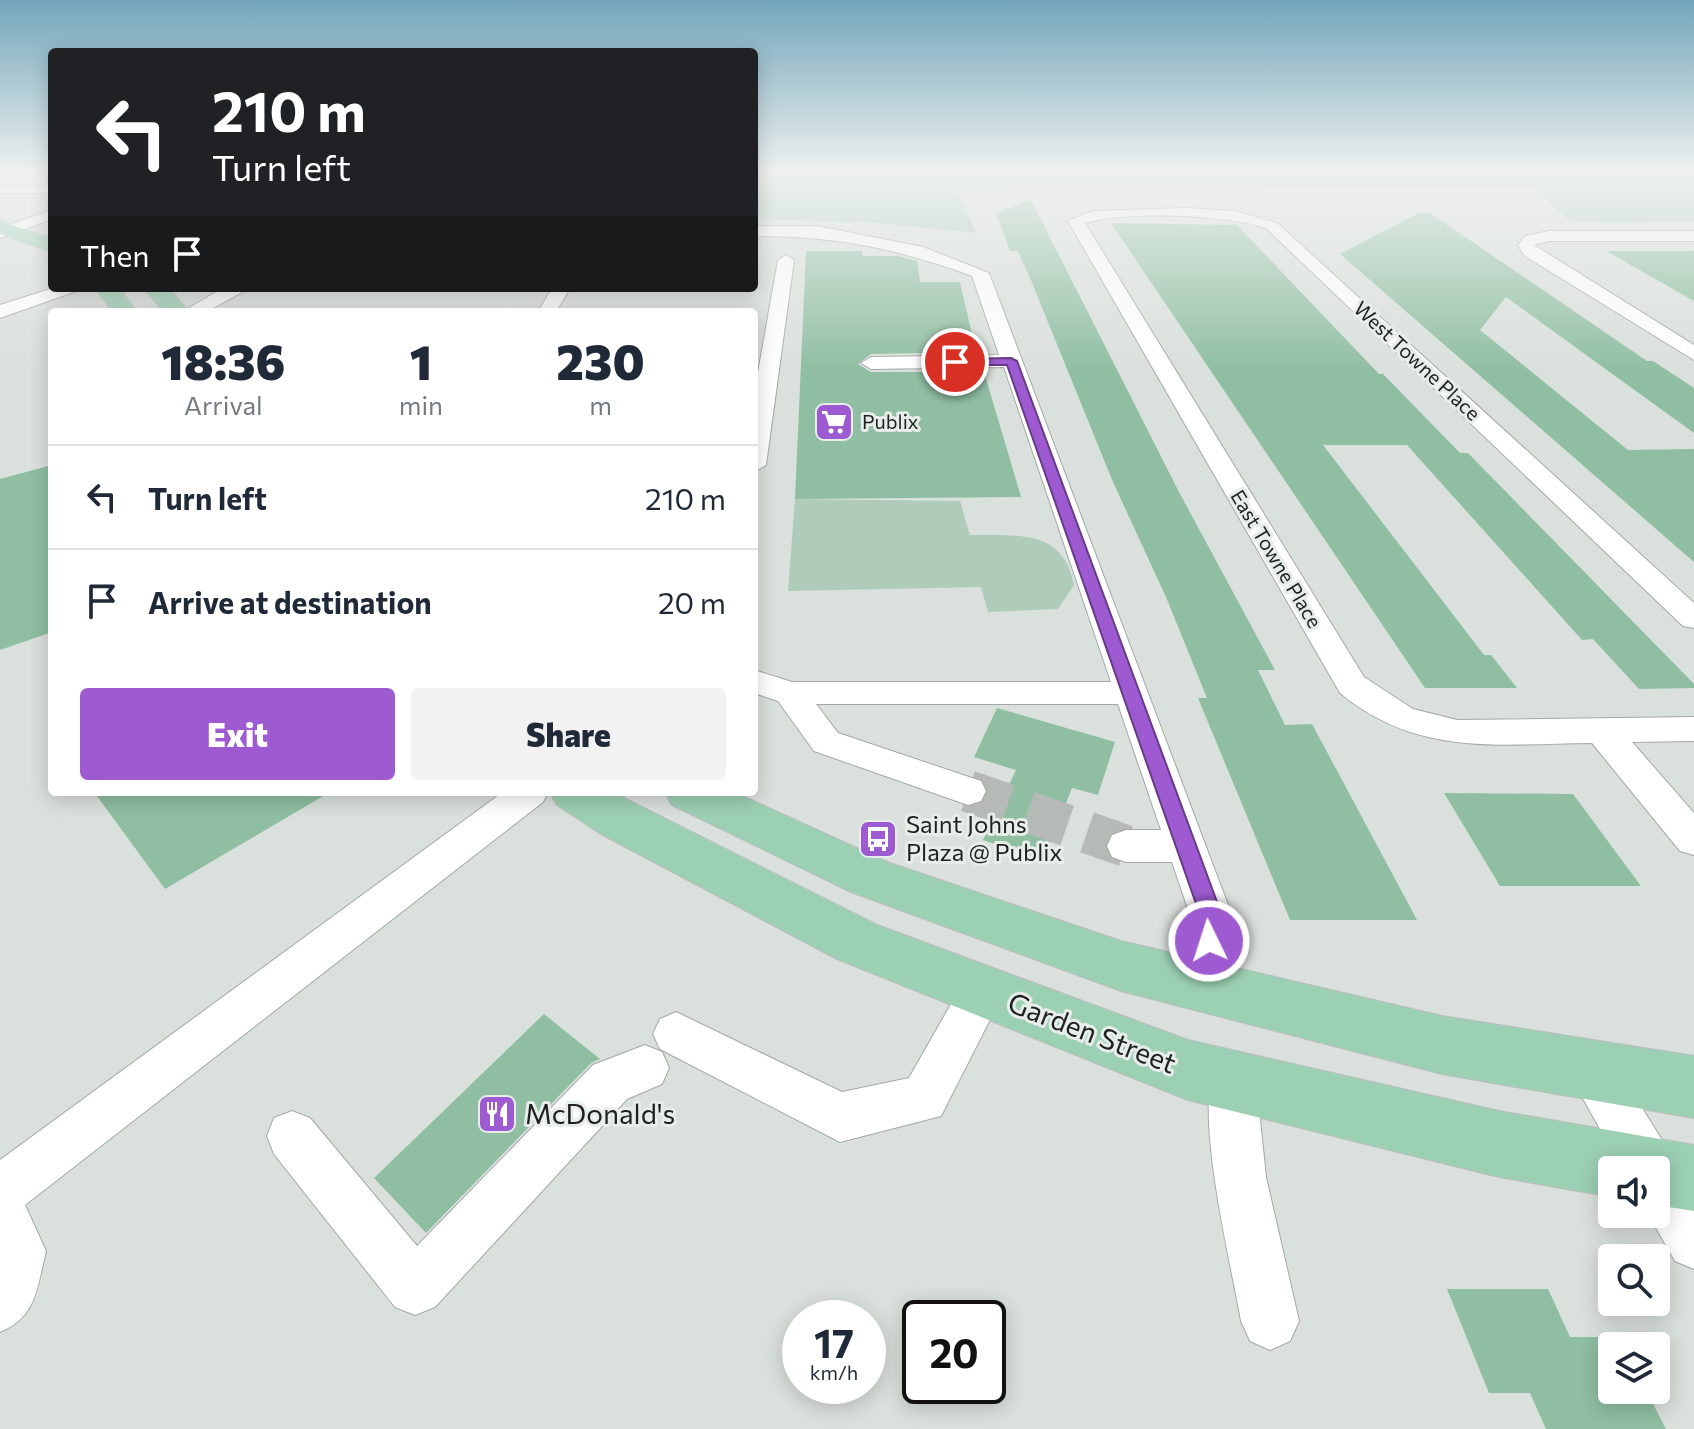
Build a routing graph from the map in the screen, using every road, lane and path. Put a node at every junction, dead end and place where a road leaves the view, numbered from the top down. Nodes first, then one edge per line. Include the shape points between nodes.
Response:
1 (861, 240) edge
2 (1084, 240) edge
3 (1287, 240) edge
4 (1530, 240) edge
5 (786, 260) dead end
6 (69, 292) edge
7 (160, 292) edge
8 (228, 292) edge
9 (174, 308) edge
10 (198, 308) edge
11 (35, 311) edge
12 (0, 312) edge
13 (1694, 354) edge
14 (1011, 361) junction
15 (871, 363) dead end
16 (758, 439) edge
17 (1694, 619) edge
18 (758, 682) edge
19 (790, 693) junction
20 (1129, 693) junction
21 (1694, 729) edge
22 (1603, 732) junction
23 (968, 791) tunnel mouth
24 (525, 796) edge
25 (580, 796) edge
26 (697, 796) edge
27 (1694, 840) edge
28 (1126, 846) tunnel mouth
29 (1184, 846) junction
30 (1203, 986) junction
31 (983, 990) junction
32 (1591, 1070) junction
33 (1232, 1081) junction
34 (1694, 1087) edge
35 (292, 1136) dead end
36 (1643, 1156) edge
37 (1598, 1162) edge
38 (1670, 1174) edge
39 (1694, 1178) edge
40 (0, 1192) edge
41 (1670, 1201) edge
42 (0, 1211) edge
43 (1694, 1242) edge
44 (0, 1304) edge
45 (1270, 1321) dead end

1 - 14 street via 923,252 980,273
2 - 22 street, East Towne Place via 1352,685 1371,702 1429,729
3 - 17 street, West Towne Place
4 - 13 street via 1526,245 1531,253
5 - 16 street
6 - 11 street
7 - 9 main road
8 - 10 street
11 - 12 street
14 - 15 street
14 - 20 street
18 - 19 street
19 - 20 street
19 - 23 street via 826,742
20 - 29 street
21 - 22 street
22 - 27 street
24 - 40 street
25 - 31 main road, Garden Street via 857,942
26 - 30 main road via 869,877 1121,966
28 - 29 street
29 - 30 street via 1212,918
30 - 32 main road via 1442,1045
31 - 33 main road, Garden Street via 1188,1070
31 - 35 street via 924,1099 840,1117 661,1051 610,1082 415,1287
32 - 34 main road
32 - 36 street
33 - 37 main road, Garden Street
33 - 45 street via 1240,1177
38 - 39 main road, Garden Street
41 - 43 street
42 - 44 street via 19,1251

